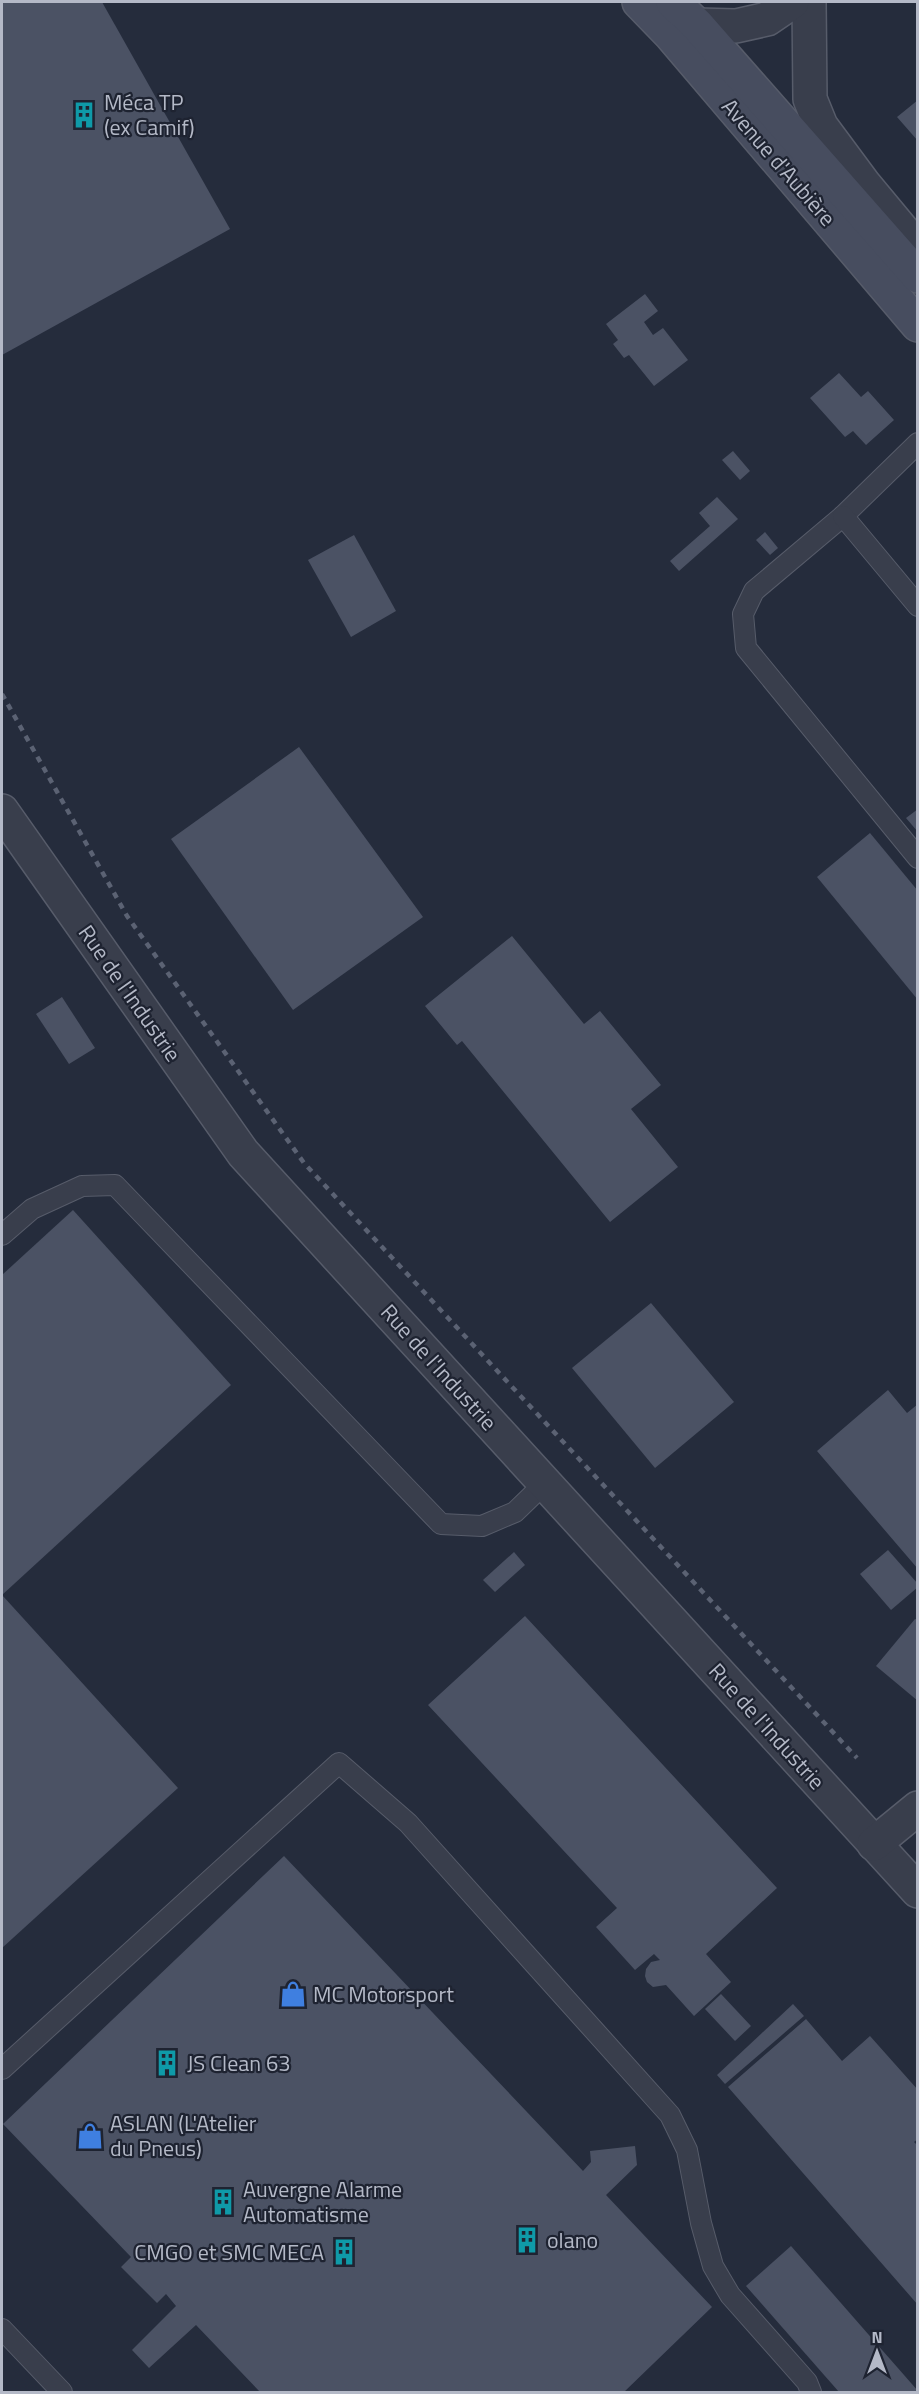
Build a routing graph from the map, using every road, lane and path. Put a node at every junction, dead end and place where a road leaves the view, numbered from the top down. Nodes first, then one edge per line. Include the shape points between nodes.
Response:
1 (639, 2) edge
2 (673, 2) edge
3 (792, 2) edge
4 (809, 2) edge
5 (684, 30) junction
6 (918, 249) edge
7 (918, 276) edge
8 (918, 325) edge
9 (918, 443) edge
10 (843, 516) junction
11 (918, 606) edge
12 (2, 811) edge
13 (918, 858) edge
14 (2, 1235) edge
15 (545, 1483) junction
16 (918, 1808) edge
17 (874, 1844) junction
18 (918, 1891) edge
19 (2, 2069) edge
20 (2, 2329) edge
21 (62, 2392) edge
22 (811, 2392) edge

1 - 5 main road, Avenue d'Aubière
2 - 5 main road, Avenue d'Aubière
3 - 5 street via 767,19
4 - 6 street via 810,99 821,126
5 - 7 main road, Avenue d'Aubière
5 - 8 main road, Avenue d'Aubière
9 - 10 lane
10 - 11 lane
10 - 13 lane via 754,591 743,614 746,648
12 - 15 street, Rue de l'Industrie via 243,1153
14 - 15 lane via 32,1209 82,1186 115,1185 441,1524 482,1526 515,1512
15 - 17 street, Rue de l'Industrie
16 - 17 street
17 - 18 street, Rue de l'Industrie
19 - 22 lane via 339,1763 408,1823 670,2115 687,2150 713,2266 730,2295 807,2382
20 - 21 lane

